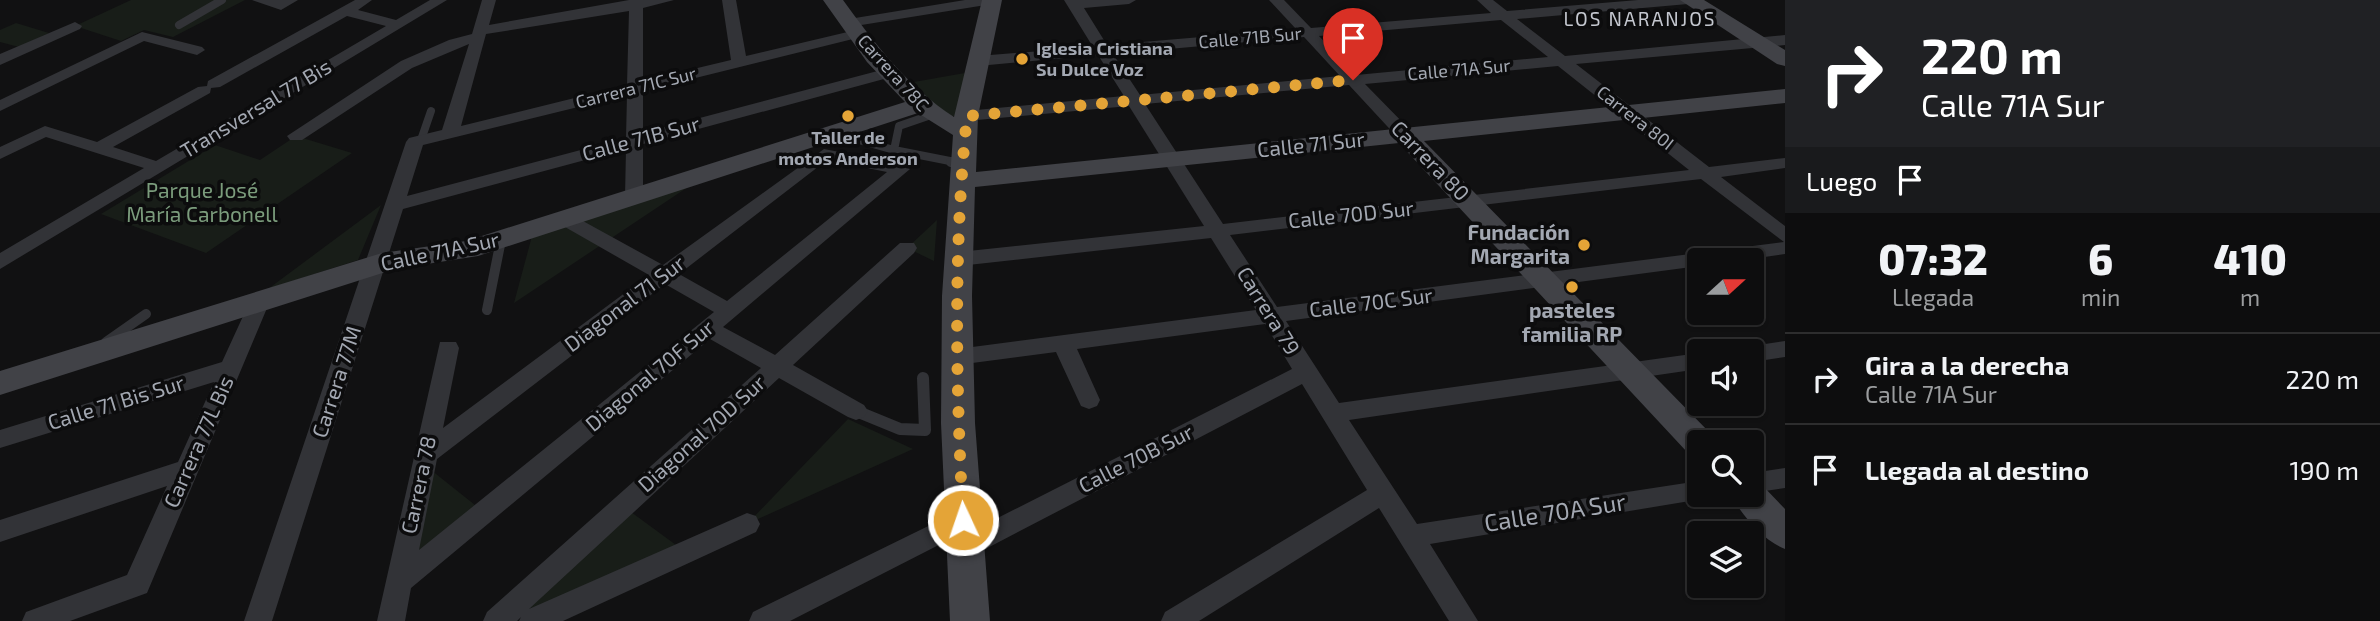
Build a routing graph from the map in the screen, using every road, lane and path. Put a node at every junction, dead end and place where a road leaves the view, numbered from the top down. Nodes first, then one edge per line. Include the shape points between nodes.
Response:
1 (222, 0) edge
2 (259, 0) edge
3 (328, 0) edge
4 (440, 0) edge
5 (489, 0) edge
6 (667, 0) edge
7 (729, 0) edge
8 (833, 0) edge
9 (992, 0) edge
10 (1129, 0) edge
11 (1276, 0) edge
12 (1484, 0) edge
13 (1689, 0) edge
14 (1073, 2) edge
15 (286, 3) edge
16 (636, 3) edge
17 (355, 6) edge
18 (1504, 16) junction
19 (179, 25) dead end
20 (398, 25) junction
21 (75, 26) dead end
22 (853, 28) junction
23 (1307, 33) junction
24 (479, 34) junction
25 (1785, 40) edge
26 (1758, 43) junction
27 (197, 50) dead end
28 (1103, 50) junction
29 (1785, 59) edge
30 (0, 60) edge
31 (978, 61) junction
32 (1562, 61) junction
33 (739, 62) junction
34 (889, 73) junction
35 (1353, 80) junction
36 (635, 88) junction
37 (1785, 96) edge
38 (1135, 100) junction
39 (0, 106) edge
40 (925, 110) junction
41 (431, 111) dead end
42 (1627, 112) junction
43 (966, 124) junction
44 (450, 133) junction
45 (1405, 135) junction
46 (296, 136) dead end
47 (418, 141) junction
48 (634, 141) junction
49 (829, 144) junction
50 (99, 148) junction
51 (0, 154) edge
52 (897, 159) junction
53 (1172, 159) junction
54 (1785, 163) edge
55 (149, 164) dead end
56 (962, 172) junction
57 (1704, 173) junction
58 (634, 197) junction
59 (1470, 202) junction
60 (394, 205) junction
61 (565, 219) junction
62 (1217, 230) junction
63 (1785, 236) edge
64 (501, 240) junction
65 (907, 248) dead end
66 (1785, 248) edge
67 (959, 259) junction
68 (0, 261) edge
69 (376, 264) junction
70 (664, 275) junction
71 (1544, 280) junction
72 (260, 301) junction
73 (487, 310) dead end
74 (729, 311) junction
75 (146, 314) dead end
76 (1271, 316) junction
77 (708, 328) junction
78 (1063, 343) junction
79 (447, 348) dead end
80 (1785, 349) edge
81 (1764, 352) edge
82 (87, 356) junction
83 (957, 357) junction
84 (1687, 363) edge
85 (777, 367) junction
86 (231, 368) junction
87 (1630, 371) junction
88 (1306, 372) junction
89 (923, 378) dead end
90 (0, 383) edge
91 (924, 398) junction
92 (957, 400) junction
93 (1089, 400) dead end
94 (856, 411) joint
95 (1333, 413) junction
96 (1687, 430) edge
97 (0, 439) edge
98 (426, 454) junction
99 (187, 469) junction
100 (1785, 478) edge
101 (1764, 481) edge
102 (1383, 493) junction
103 (1687, 493) edge
104 (1760, 507) edge
105 (747, 524) dead end
106 (0, 531) edge
107 (1785, 533) edge
108 (964, 534) junction
109 (1411, 536) junction
110 (398, 583) junction
111 (36, 621) edge
112 (258, 621) edge
113 (391, 621) edge
114 (498, 621) edge
115 (533, 621) edge
116 (763, 621) edge
117 (970, 621) edge
118 (1175, 621) edge
119 (1464, 621) edge

1 - 19 lane
2 - 15 street
3 - 17 street
4 - 20 street, Transversal 77 Bis
5 - 24 street
6 - 16 street
7 - 33 street
8 - 22 street, Carrera 78C
9 - 22 street, Carrera 71C Sur
9 - 31 street
10 - 14 street
11 - 23 street, Carrera 80
12 - 18 street, Carrera 80I
13 - 18 street, Calle 71B Sur
13 - 26 street
14 - 28 street, Carrera 79
16 - 24 street
16 - 36 street
17 - 20 street
17 - 50 street
18 - 23 street, Calle 71B Sur
18 - 32 street, Carrera 80I
20 - 68 street, Transversal 77 Bis
21 - 30 street
22 - 33 street, Carrera 71C Sur
22 - 34 street, Carrera 78C
23 - 28 street, Calle 71B Sur
23 - 35 street, Carrera 80
24 - 44 street
24 - 46 street via 416,61
25 - 26 street, Calle 71A Sur
26 - 29 street
26 - 32 street, Calle 71A Sur
27 - 39 street via 143,36
28 - 31 street, Calle 71B Sur
28 - 38 street, Carrera 79
31 - 43 street
32 - 35 street, Calle 71A Sur
32 - 42 street, Carrera 80I
33 - 36 street, Carrera 71C Sur
34 - 40 street, Carrera 78C
34 - 48 street, Calle 71B Sur
35 - 38 street, Calle 71A Sur
35 - 45 street, Carrera 80
36 - 44 street, Carrera 71C Sur
36 - 48 street
37 - 42 street, Calle 71 Sur
38 - 43 street, Calle 71A Sur
38 - 53 street, Carrera 79
40 - 43 street, Carrera 78C
40 - 49 street, Calle 71A Sur
40 - 52 lane via 900,126
41 - 47 lane
42 - 45 street, Calle 71 Sur
42 - 57 street, Carrera 80I
43 - 56 street
44 - 47 street, Carrera 71C Sur
45 - 53 street, Calle 71 Sur
45 - 59 street, Carrera 80
47 - 60 street, Carrera 77M
48 - 58 street
48 - 60 street, Calle 71B Sur
49 - 52 street
49 - 58 street, Calle 71A Sur
49 - 70 street, Diagonal 71 Sur
50 - 51 street via 45,131
50 - 55 street
52 - 56 lane
52 - 74 street, Diagonal 70F Sur
53 - 56 street, Calle 71 Sur
53 - 62 street, Carrera 79
54 - 57 street, Calle 70D Sur
56 - 67 street
57 - 59 street, Calle 70D Sur
57 - 63 street, Carrera 80I
58 - 61 street, Calle 71A Sur
59 - 62 street, Calle 70D Sur
59 - 71 street, Carrera 80
60 - 69 street, Carrera 77M
61 - 64 street, Calle 71A Sur
61 - 70 street
62 - 67 street, Calle 70D Sur
62 - 76 street, Carrera 79
64 - 69 street, Calle 71A Sur via 468,250
64 - 73 lane
65 - 85 street, Diagonal 70D Sur
66 - 71 street, Calle 70C Sur
67 - 83 street
69 - 72 street, Calle 71A Sur
69 - 112 street, Carrera 77M
70 - 74 street
70 - 98 street, Diagonal 71 Sur
71 - 76 street, Calle 70C Sur
71 - 87 street, Carrera 80
72 - 82 street, Calle 71A Sur
72 - 86 street, Carrera 77L Bis
74 - 77 street, Diagonal 70F Sur
75 - 82 lane
76 - 78 street, Calle 70C Sur
76 - 88 street, Carrera 79
77 - 85 street
77 - 110 street, Diagonal 70F Sur
78 - 83 street, Calle 70C Sur
78 - 93 street
79 - 98 street, Carrera 78
80 - 81 street
82 - 90 street, Calle 71A Sur
83 - 92 street
84 - 87 street
85 - 94 street
85 - 114 street, Diagonal 70D Sur
86 - 97 street, Calle 71 Bis Sur
86 - 99 street, Carrera 77L Bis
87 - 95 street
87 - 96 street, Carrera 80
88 - 95 street, Carrera 79
88 - 108 street, Calle 70B Sur
89 - 91 lane
91 - 92 lane
91 - 94 lane via 925,430 900,429
92 - 108 street
95 - 102 street, Carrera 79
98 - 110 street, Carrera 78
99 - 106 street
99 - 111 street, Carrera 77L Bis via 137,584
100 - 101 street
102 - 109 street, Carrera 79
102 - 118 street
103 - 109 street, Calle 70A Sur
104 - 107 street
105 - 115 street
108 - 116 street, Calle 70B Sur
108 - 117 street
109 - 119 street, Carrera 79
110 - 113 street, Carrera 78

